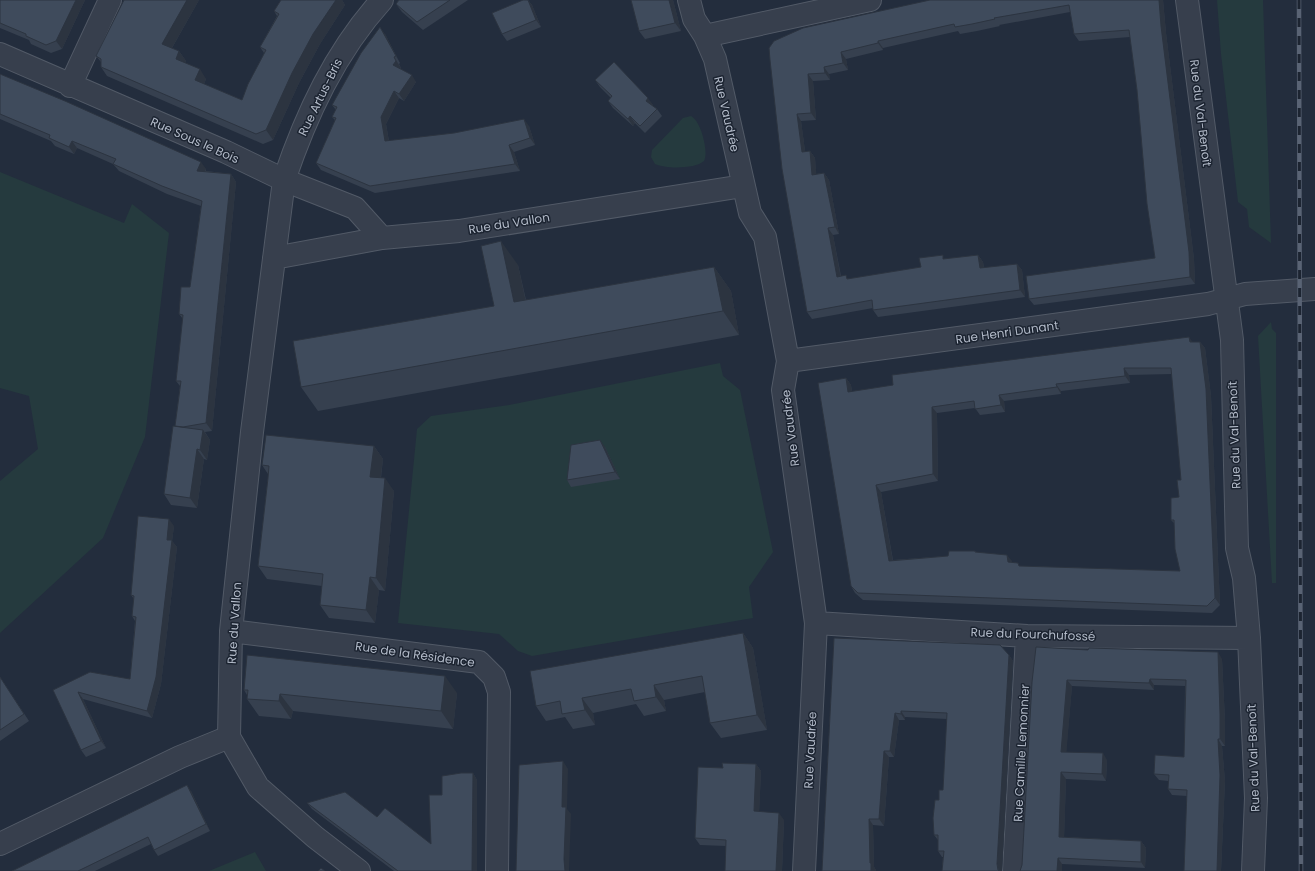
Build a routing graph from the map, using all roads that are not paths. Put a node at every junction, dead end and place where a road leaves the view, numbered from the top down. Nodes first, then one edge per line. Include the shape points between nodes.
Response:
1 (110, 0) edge
2 (382, 0) edge
3 (689, 0) edge
4 (870, 0) edge
5 (1187, 0) edge
6 (705, 36) junction
7 (0, 54) edge
8 (70, 86) junction
9 (284, 180) junction
10 (743, 186) junction
11 (382, 238) junction
12 (274, 258) junction
13 (1315, 289) edge
14 (1226, 299) junction
15 (788, 361) junction
16 (816, 623) junction
17 (231, 631) junction
18 (1027, 636) junction
19 (1249, 638) junction
20 (229, 737) junction
21 (0, 844) edge
22 (359, 871) edge
23 (497, 871) edge
24 (804, 871) edge
25 (1014, 871) edge
26 (1253, 871) edge

1 - 8 street
2 - 9 street, Rue Artus-Bris via 334,63 296,146
3 - 6 street, Rue Vaudrée via 694,19
4 - 6 street
5 - 14 street, Rue du Val-Benoît
6 - 10 street, Rue Vaudrée via 715,59
7 - 8 street, Rue Sous le Bois
8 - 9 street, Rue Sous le Bois via 226,152
9 - 11 street, Rue Sous le Bois via 355,208
9 - 12 street, Rue du Vallon
10 - 11 street, Rue du Vallon via 459,231
10 - 15 street, Rue Vaudrée via 750,213 765,237
11 - 12 street, Rue du Vallon
12 - 17 street, Rue du Vallon
13 - 14 street, Rue Henri Dunant via 1246,294
14 - 15 street, Rue Henri Dunant via 1200,305
14 - 19 street, Rue du Val-Benoît via 1232,340 1237,548 1244,578
15 - 16 street, Rue Vaudrée via 784,390
16 - 18 street, Rue du Fourchufossé
16 - 24 street, Rue Vaudrée
17 - 20 street, Rue du Vallon
17 - 23 street, Rue de la Résidence via 479,662 494,677 499,692
18 - 19 street, Rue du Fourchufossé
18 - 25 street, Rue Camille Lemonnier
19 - 26 street, Rue du Val-Benoît via 1256,798
20 - 21 street via 180,757
20 - 22 street via 258,787

